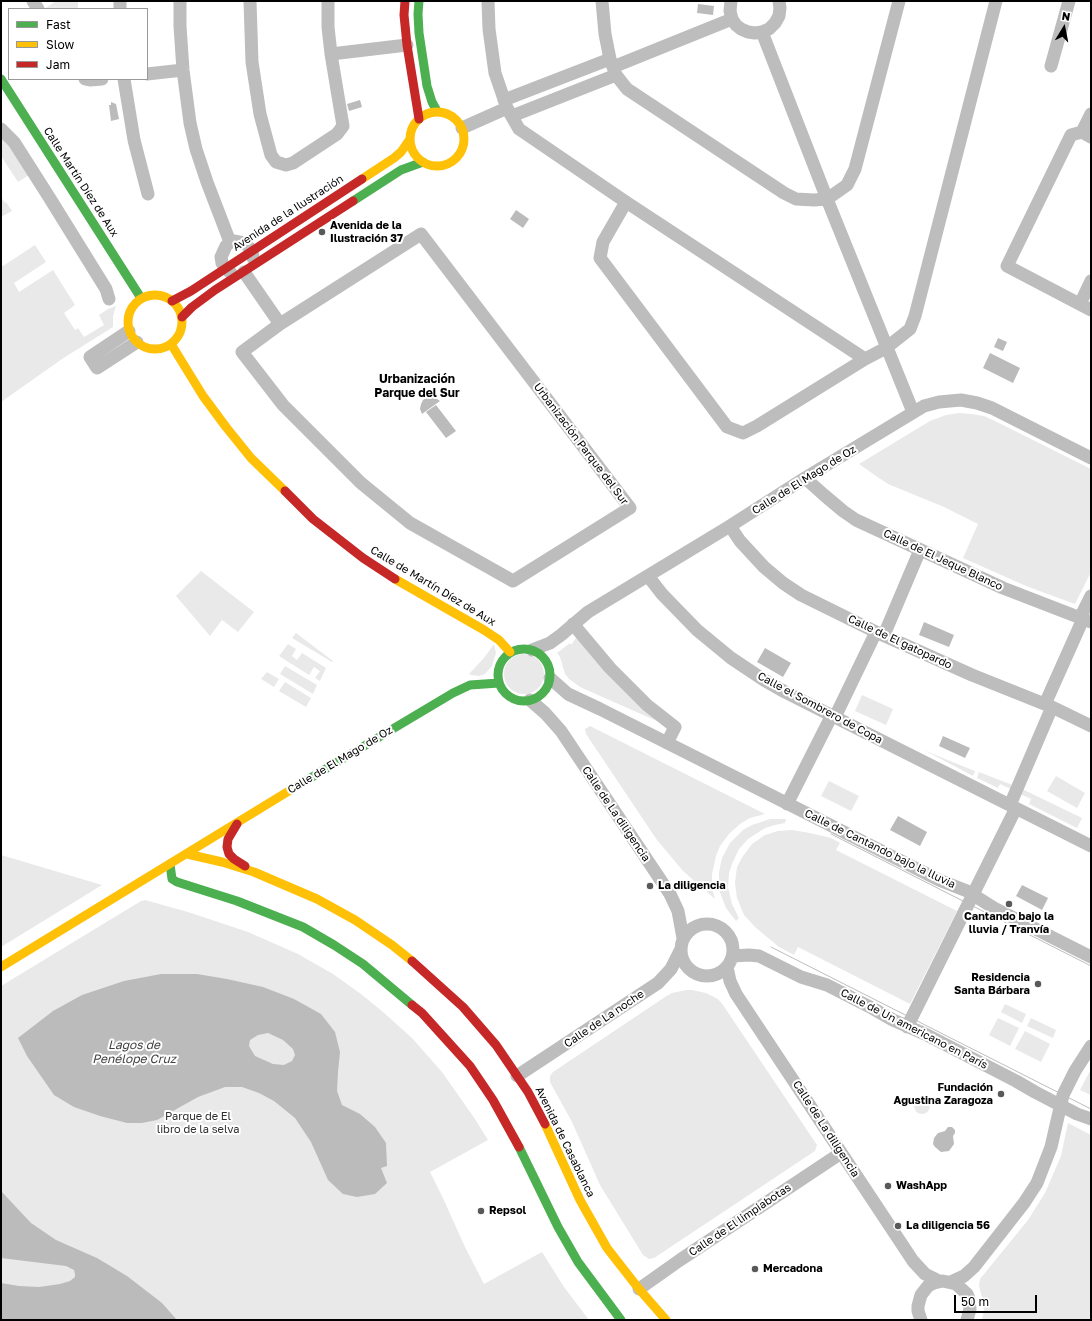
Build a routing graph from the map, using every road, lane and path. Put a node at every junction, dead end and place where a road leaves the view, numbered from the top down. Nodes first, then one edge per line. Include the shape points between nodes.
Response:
1 (180, 1) edge
2 (250, 1) edge
3 (328, 1) edge
4 (405, 1) edge
5 (419, 1) edge
6 (488, 1) edge
7 (602, 1) edge
8 (731, 1) edge
9 (779, 1) edge
10 (899, 1) edge
11 (996, 1) edge
12 (1069, 1) edge
13 (732, 19) junction
14 (762, 32) junction
15 (407, 46) junction
16 (331, 54) junction
17 (1051, 66) dead end
18 (613, 67) junction
19 (183, 70) junction
20 (148, 74) edge
21 (1, 79) edge
22 (124, 80) edge
23 (508, 108) junction
24 (437, 111) junction
25 (1091, 114) edge
26 (419, 118) junction
27 (462, 128) junction
28 (1, 129) edge
29 (1087, 134) edge
30 (410, 139) junction
31 (423, 162) junction
32 (69, 185) junction
33 (148, 194) dead end
34 (49, 197) junction
35 (827, 199) junction
36 (626, 202) junction
37 (230, 242) junction
38 (252, 251) junction
39 (225, 268) junction
40 (244, 271) junction
41 (1091, 281) edge
42 (141, 298) junction
43 (109, 299) dead end
44 (172, 300) junction
45 (1086, 307) edge
46 (182, 317) junction
47 (280, 324) junction
48 (171, 344) junction
49 (886, 348) junction
50 (865, 359) junction
51 (913, 412) junction
52 (1091, 458) edge
53 (805, 478) junction
54 (730, 526) junction
55 (920, 550) junction
56 (648, 576) junction
57 (1091, 596) edge
58 (1084, 620) edge
59 (573, 624) junction
60 (880, 633) junction
61 (532, 650) junction
62 (510, 652) junction
63 (550, 678) junction
64 (499, 683) junction
65 (530, 700) junction
66 (1049, 706) junction
67 (833, 716) junction
68 (1091, 726) edge
69 (667, 743) junction
70 (787, 804) junction
71 (1013, 806) junction
72 (237, 824) junction
73 (1091, 846) edge
74 (189, 858) junction
75 (170, 864) junction
76 (254, 872) junction
77 (184, 873) dead end
78 (143, 880) junction
79 (192, 888) junction
80 (974, 895) junction
81 (682, 945) junction
82 (1091, 957) edge
83 (730, 962) junction
84 (1, 967) edge
85 (907, 1027) junction
86 (1091, 1046) edge
87 (517, 1076) junction
88 (1060, 1105) junction
89 (1091, 1119) edge
90 (842, 1152) junction
91 (945, 1282) junction
92 (639, 1289) junction
93 (621, 1320) edge
94 (666, 1320) edge
95 (921, 1320) edge
96 (967, 1320) edge

1 - 19 street
2 - 16 street via 252,62 258,103 271,155 281,165 290,165 342,129
3 - 16 street
4 - 15 street
5 - 24 street via 419,33 427,86
6 - 23 street via 495,73
7 - 18 street via 605,34
8 - 13 street
9 - 14 street via 779,16 769,29
10 - 35 street via 855,169 847,185
11 - 49 street via 915,316 910,329
12 - 17 street
13 - 14 street via 741,29 755,34
13 - 18 street
14 - 35 street
15 - 16 street
15 - 26 street
18 - 23 street
18 - 23 street
18 - 35 street via 627,89 784,193 796,200
19 - 20 street
19 - 37 street via 196,149
21 - 32 street, Calle Martín Díez de Aux
22 - 33 street via 134,140
23 - 27 street
23 - 36 street via 519,129
24 - 26 street
24 - 27 street via 454,117
25 - 29 street
26 - 30 street
27 - 31 street via 464,145 455,159 439,166
28 - 34 street via 14,142
29 - 45 street via 1071,135 1007,266
30 - 31 street via 414,152
30 - 38 street, Avenida de la Ilustración via 394,158
31 - 40 street via 401,170
32 - 34 street
32 - 42 street, Calle Martín Díez de Aux
34 - 43 street via 106,289
35 - 49 street
36 - 50 street
36 - 50 street via 603,242 600,258 726,427 743,433 758,426
37 - 38 street via 245,243
37 - 39 street via 222,251 222,263
38 - 39 street, Avenida de la Ilustración
38 - 40 street via 253,257
39 - 40 street via 234,274
39 - 44 street, Avenida de la Ilustración via 191,291
40 - 46 street via 192,307
40 - 47 street
41 - 45 street
42 - 44 street via 156,294
42 - 48 street via 129,313 128,322 133,337 143,346 155,349
44 - 46 street
46 - 48 street via 180,334
47 - 47 street, Urbanización Parque del Sur via 242,352 283,405 361,483 410,523 513,581 630,508 420,234
48 - 62 street, Calle de Martín Díez de Aux via 203,396 251,458 313,519 363,558 484,630 499,640
49 - 50 street
49 - 51 street
51 - 52 street, Calle de El Mago de Oz via 939,402 961,400 978,403
51 - 53 street, Calle de El Mago de Oz
53 - 54 street, Calle de El Mago de Oz
53 - 55 street, Calle de El Jeque Blanco via 856,520
54 - 56 street, Calle de El Mago de Oz
54 - 60 street, Calle de El gatopardo via 751,554 783,583
55 - 58 street, Calle de El Jeque Blanco via 1003,588
55 - 60 street
56 - 59 street, Calle de El Mago de Oz via 588,612
56 - 67 street, Calle el Sombrero de Copa via 679,613 713,645 764,680
57 - 58 street
58 - 66 street
59 - 61 street, Calle de El Mago de Oz via 550,643
59 - 69 street via 610,668 647,705 675,727
60 - 66 street, Calle de El gatopardo via 972,675
60 - 67 street
61 - 62 street via 519,649
61 - 63 street via 546,661
62 - 64 street via 500,664 497,675
63 - 65 street via 545,690
63 - 69 street, Calle de Cantando bajo la lluvia via 568,694
64 - 65 street via 510,697 516,700
64 - 72 street, Calle de El Mago de Oz via 476,684 460,689 319,772
65 - 81 street, Calle de La diligencia via 565,736 670,894 678,911
66 - 68 street, Calle de El gatopardo
66 - 71 street
67 - 70 street
67 - 71 street, Calle el Sombrero de Copa
69 - 70 street, Calle de Cantando bajo la lluvia
70 - 80 street, Calle de Cantando bajo la lluvia
71 - 73 street, Calle el Sombrero de Copa
71 - 80 street
72 - 74 street, Calle de El Mago de Oz
72 - 76 street via 228,839 229,854
74 - 75 street
74 - 76 street, Avenida de Casablanca via 203,858
75 - 78 street
75 - 79 street via 172,879
76 - 87 street, Avenida de Casablanca via 317,899 392,945 463,1007 496,1045
77 - 79 street via 185,880
78 - 79 street
78 - 84 street
79 - 93 street via 237,901 303,927 363,964 422,1013 470,1066 493,1100 571,1250
80 - 82 street, Calle de Cantando bajo la lluvia via 994,908
80 - 85 street
81 - 83 street via 683,962 695,974 712,977 720,974
81 - 83 street via 688,931 705,924 715,925 729,937 733,946
81 - 87 street, Calle de La noche via 671,968 658,983
83 - 85 street, Calle de Un americano en París via 749,955 759,956 801,976 828,985
83 - 90 street, Calle de La diligencia via 730,982 736,994
85 - 88 street, Calle de Un americano en París
86 - 88 street via 1069,1082
87 - 92 street, Avenida de Casablanca via 543,1120 580,1200 596,1228
88 - 89 street, Calle de Un americano en París
88 - 91 street via 1048,1158 1034,1188 974,1267 964,1276
90 - 91 street, Calle de La diligencia via 913,1261 922,1271
90 - 92 street, Calle de El limpiabotas
91 - 95 street via 928,1286 921,1295 918,1306
91 - 96 street, Calle de La diligencia via 960,1287 967,1294 970,1308
92 - 94 street, Avenida de Casablanca

